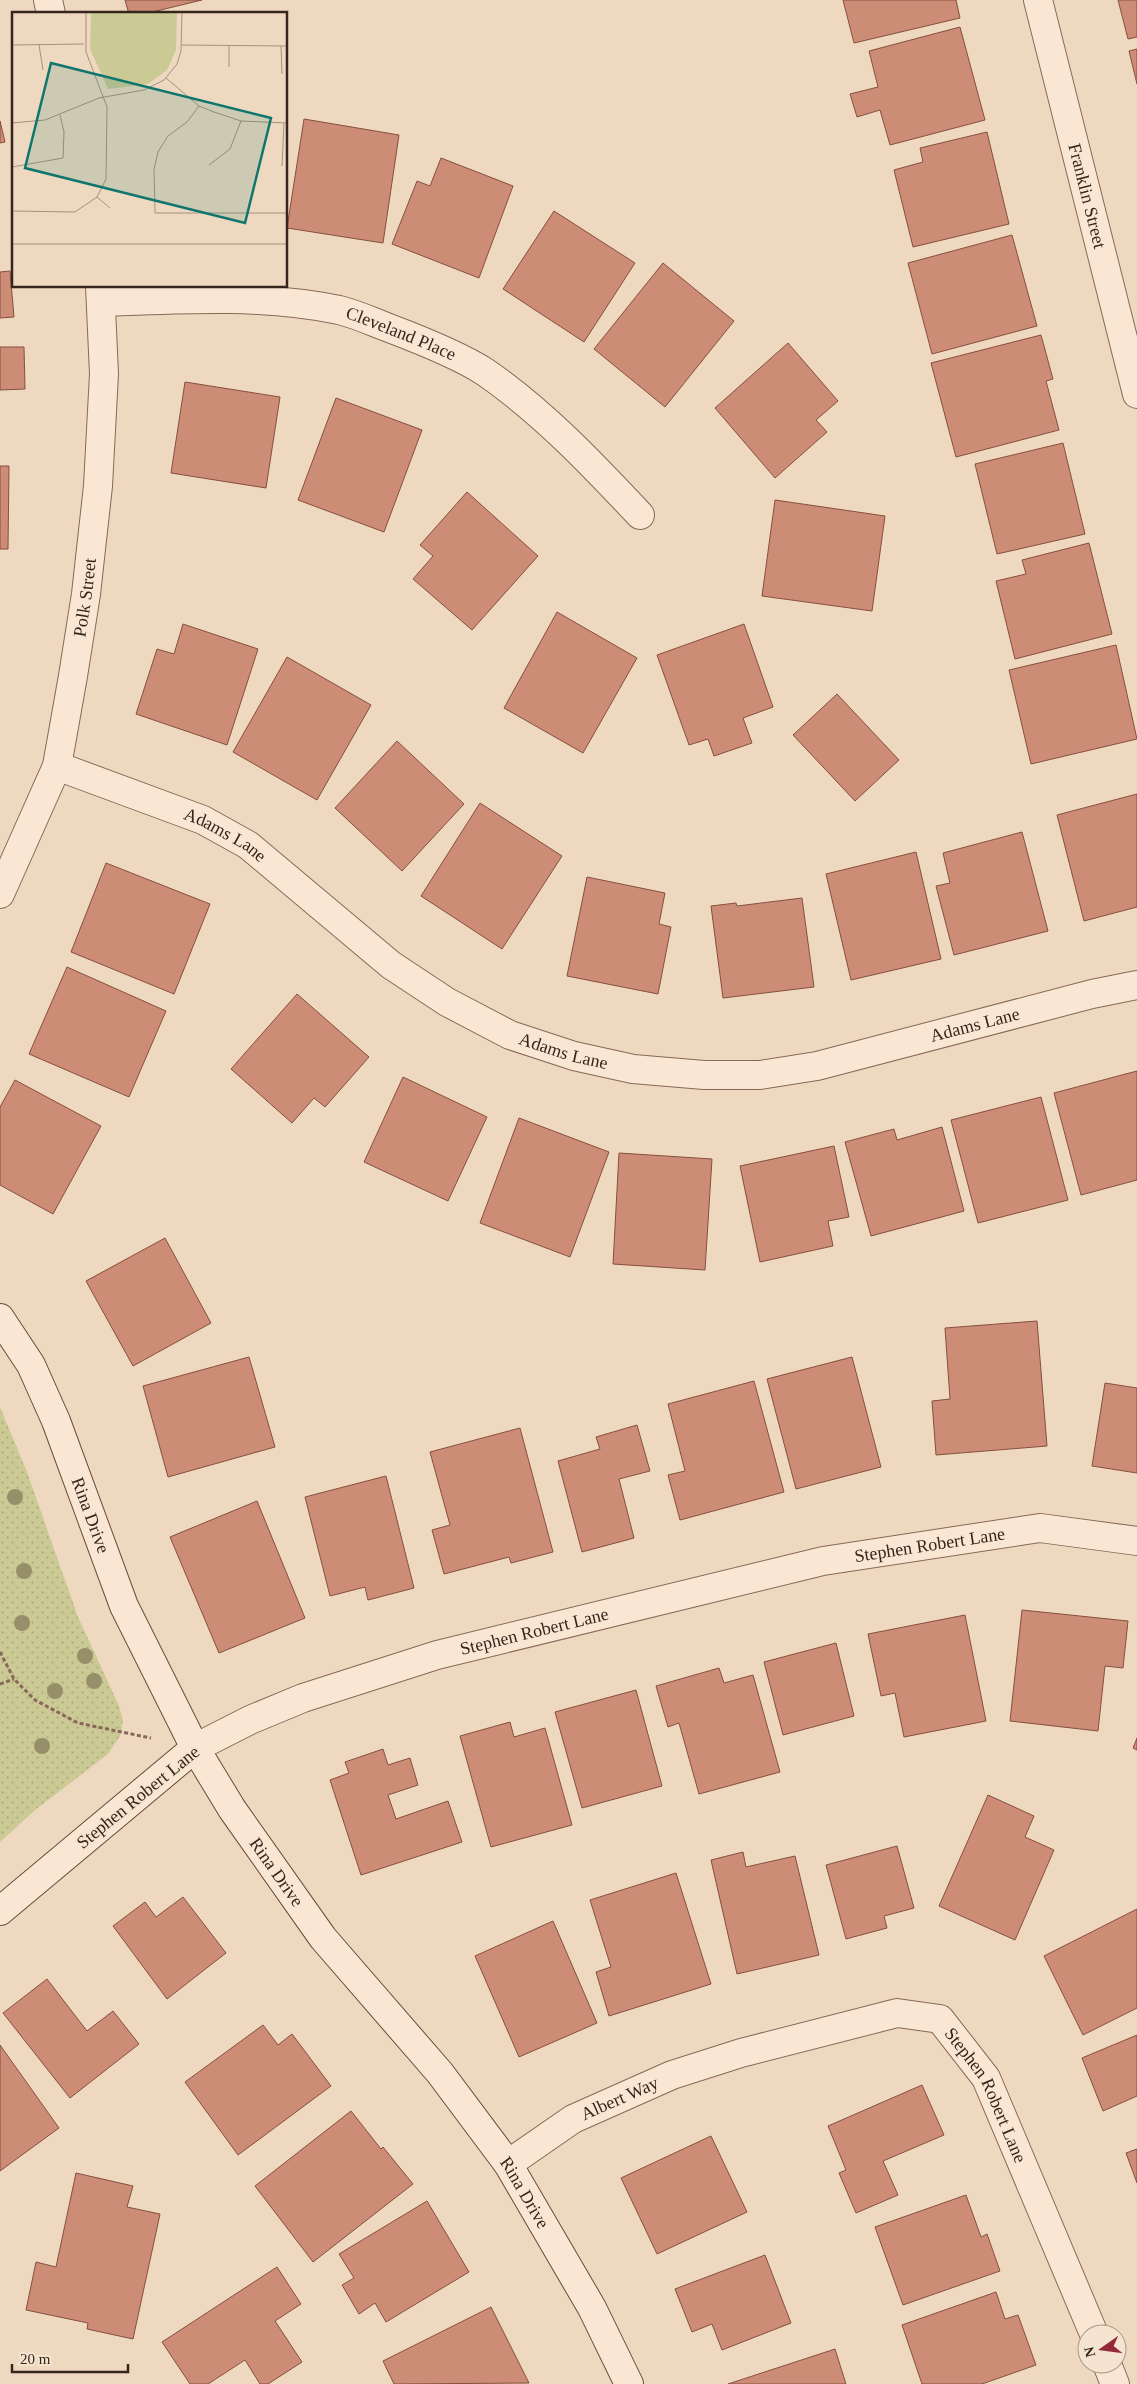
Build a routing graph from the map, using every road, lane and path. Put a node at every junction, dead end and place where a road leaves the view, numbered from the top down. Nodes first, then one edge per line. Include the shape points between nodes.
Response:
1 (1038, 0) edge
2 (101, 294) edge
3 (1137, 394) edge
4 (640, 515) dead end
5 (57, 766) junction
6 (0, 894) edge
7 (1137, 985) edge
8 (0, 1318) edge
9 (1137, 1541) edge
10 (0, 1652) edge
11 (14, 1679) junction
12 (0, 1684) edge
13 (195, 1748) junction
14 (0, 1910) edge
15 (741, 2053) joint
16 (508, 2164) junction
17 (1090, 2324) edge
18 (629, 2384) edge

1 - 3 street, Franklin Street
2 - 4 street, Cleveland Place via 272,301 340,310 417,339 484,372 542,416
2 - 5 street, Polk Street via 104,374 98,486 86,594
5 - 6 street, Polk Street
5 - 7 street, Adams Lane via 203,820 248,845 392,965 447,1002 510,1035 574,1056 633,1069 704,1075 760,1075 817,1066
8 - 13 street, Rina Drive via 31,1365 56,1421 124,1606
9 - 13 street, Stephen Robert Lane via 1040,1528 823,1561 437,1655 303,1698
10 - 11 path
11 - 12 path
11 - 13 path via 35,1700 78,1723
13 - 14 street, Stephen Robert Lane
13 - 16 street, Rina Drive via 232,1810 323,1938 440,2073
15 - 16 street, Albert Way via 672,2075 573,2119
15 - 17 street, Stephen Robert Lane via 897,2014 940,2018 986,2078
16 - 18 street, Rina Drive via 592,2308

